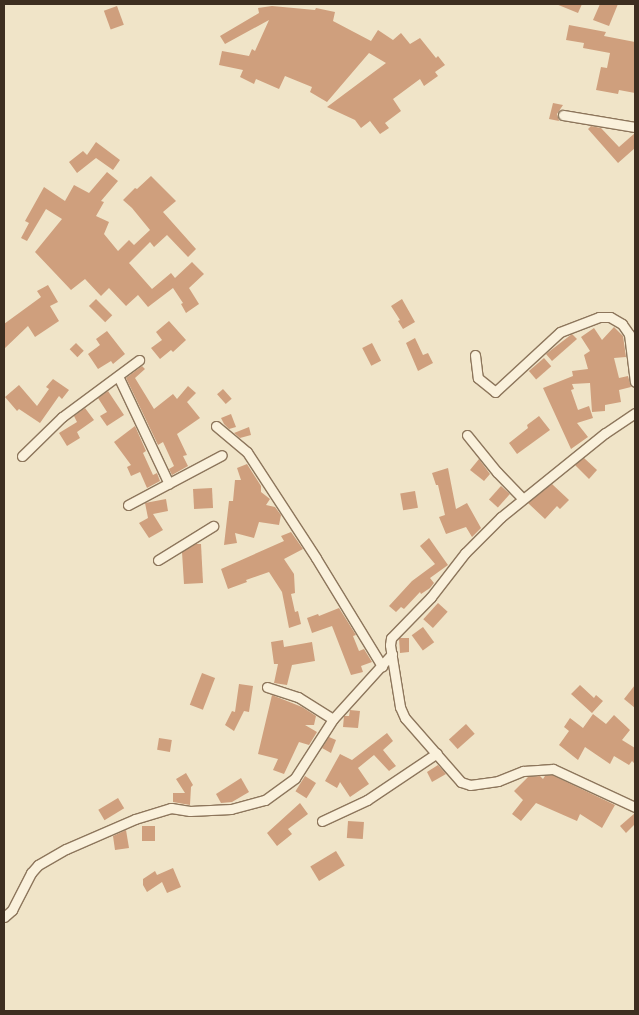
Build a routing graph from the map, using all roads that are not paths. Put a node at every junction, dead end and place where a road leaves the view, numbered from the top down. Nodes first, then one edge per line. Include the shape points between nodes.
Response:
1 (563, 115) dead end
2 (635, 128) edge
3 (475, 355) dead end
4 (139, 360) dead end
5 (118, 376) junction
6 (635, 382) edge
7 (635, 412) edge
8 (216, 426) dead end
9 (467, 435) dead end
10 (222, 455) dead end
11 (22, 456) dead end
12 (169, 484) junction
13 (523, 499) junction
14 (128, 505) dead end
15 (213, 526) dead end
16 (158, 560) dead end
17 (392, 654) junction
18 (382, 666) junction
19 (267, 686) dead end
20 (333, 719) junction
21 (437, 753) junction
22 (635, 806) edge
23 (322, 821) dead end
24 (4, 917) edge

1 - 2 street
3 - 6 street via 478,378 496,392 560,332 599,317 610,317 622,324 629,334
4 - 5 street
5 - 11 street via 62,418
5 - 12 street
7 - 13 street
8 - 18 street via 247,452
9 - 13 street
10 - 12 street
12 - 14 street
13 - 17 street via 465,553 431,597 395,633 390,645
15 - 16 street
17 - 18 street
17 - 21 street via 400,707 405,718
18 - 20 street
19 - 20 street via 298,697
20 - 24 street via 295,778 265,800 231,809 190,811 171,808 135,819 66,849 38,865 12,910
21 - 22 street via 466,784 498,782 531,769 553,769
21 - 23 street via 367,800

